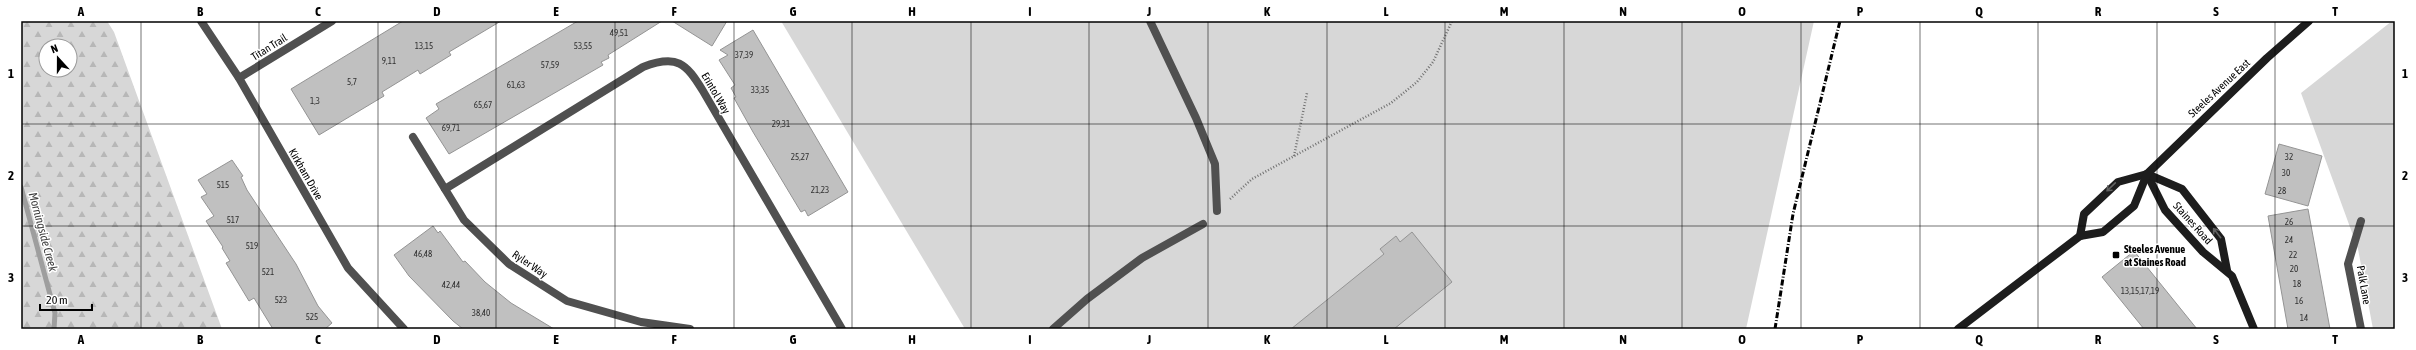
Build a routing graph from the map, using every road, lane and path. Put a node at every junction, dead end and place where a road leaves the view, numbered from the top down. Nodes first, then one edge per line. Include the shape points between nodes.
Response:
1 (201, 21) edge
2 (332, 21) edge
3 (1150, 21) edge
4 (1452, 21) edge
5 (2310, 21) edge
6 (239, 78) junction
7 (1307, 93) dead end
8 (413, 137) dead end
9 (1294, 157) junction
10 (2147, 174) junction
11 (445, 188) junction
12 (1217, 211) joint
13 (2361, 221) dead end
14 (1203, 224) dead end
15 (2080, 236) junction
16 (2227, 270) junction
17 (404, 329) edge
18 (690, 329) edge
19 (842, 329) edge
20 (1053, 329) edge
21 (1958, 329) edge
22 (2254, 329) edge
23 (2361, 329) edge

1 - 6 street, Kirkham Drive
2 - 6 street, Titan Trail
3 - 12 street via 1215,164
4 - 9 path via 1433,62 1417,82 1390,103
5 - 10 main road, Steeles Avenue East via 2267,58
6 - 17 street, Kirkham Drive via 348,268
7 - 9 path
8 - 11 street, Ryler Way
9 - 12 path via 1252,179
10 - 15 main road, Steeles Avenue East via 2134,206 2103,232
10 -> 15 main road, Steeles Avenue East via 2118,182 2084,214
10 - 16 main road, Staines Road via 2165,210 2203,252
16 -> 10 main road, Staines Road via 2222,239 2182,189
11 - 18 street, Ryler Way via 464,220 509,264 567,300 641,322
11 - 19 street, Erintol Way via 644,67 654,63 679,62 690,70 700,86
13 - 23 street, Palk Lane via 2348,264
14 - 20 street via 1142,258 1087,299
15 - 21 main road, Steeles Avenue East
16 - 22 main road, Staines Road via 2240,290

